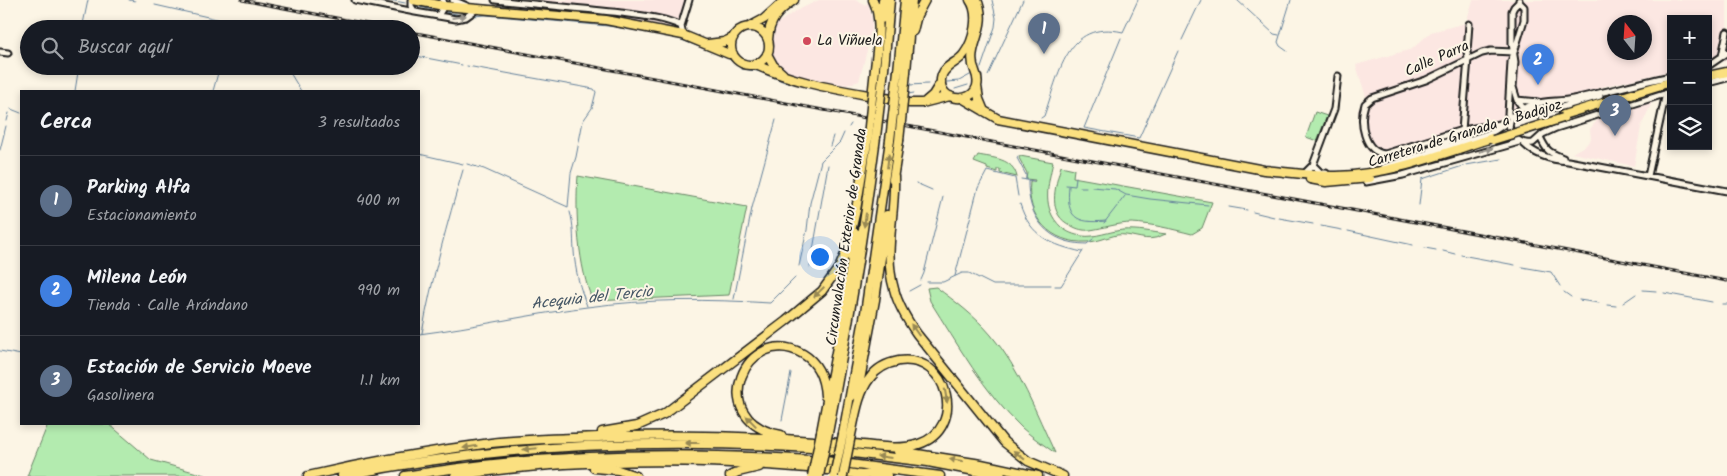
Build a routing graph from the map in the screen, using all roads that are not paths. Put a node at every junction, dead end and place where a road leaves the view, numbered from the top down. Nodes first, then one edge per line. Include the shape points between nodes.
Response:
1 (355, 0) edge
2 (412, 0) edge
3 (453, 0) edge
4 (495, 0) edge
5 (689, 0) edge
6 (785, 0) edge
7 (794, 0) edge
8 (873, 0) edge
9 (883, 0) edge
10 (890, 0) edge
11 (905, 0) edge
12 (912, 0) edge
13 (925, 0) edge
14 (970, 0) edge
15 (977, 0) edge
16 (1519, 1) edge
17 (443, 3) edge
18 (477, 9) junction
19 (415, 12) junction
20 (438, 16) junction
21 (1469, 24) dead end
22 (681, 26) junction
23 (747, 28) junction
24 (1727, 32) edge
25 (683, 35) junction
26 (878, 36) junction
27 (733, 38) junction
28 (768, 40) junction
29 (706, 43) junction
30 (0, 52) edge
31 (1514, 52) junction
32 (8, 53) dead end
33 (733, 54) junction
34 (767, 54) junction
35 (908, 55) junction
36 (1725, 56) edge
37 (1468, 59) junction
38 (956, 62) junction
39 (754, 64) junction
40 (1712, 64) edge
41 (1727, 67) edge
42 (880, 69) junction
43 (974, 69) junction
44 (902, 71) junction
45 (1712, 71) edge
46 (1727, 72) edge
47 (1712, 75) edge
48 (1338, 76) dead end
49 (786, 77) junction
50 (1727, 78) edge
51 (1667, 80) edge
52 (1667, 80) edge
53 (1667, 80) edge
54 (941, 82) junction
55 (1712, 82) edge
56 (977, 86) junction
57 (1621, 88) junction
58 (1667, 90) edge
59 (1667, 91) edge
60 (1608, 94) junction
61 (868, 95) dead end
62 (950, 96) junction
63 (962, 98) junction
64 (1667, 98) edge
65 (1517, 100) junction
66 (908, 102) dead end
67 (1541, 102) junction
68 (922, 103) junction
69 (1528, 109) junction
70 (985, 113) junction
71 (1563, 116) junction
72 (1509, 121) junction
73 (1462, 130) junction
74 (1542, 136) junction
75 (872, 137) junction
76 (894, 140) junction
77 (1521, 142) junction
78 (1418, 156) junction
79 (1568, 160) junction
80 (1312, 166) junction
81 (864, 167) junction
82 (1264, 170) junction
83 (1303, 175) junction
84 (1314, 175) junction
85 (1357, 175) junction
86 (894, 176) junction
87 (1648, 176) junction
88 (1344, 181) junction
89 (1727, 191) edge
90 (856, 411) junction
91 (824, 417) junction
92 (824, 433) junction
93 (847, 435) junction
94 (553, 438) junction
95 (795, 439) junction
96 (854, 444) dead end
97 (877, 446) junction
98 (853, 453) dead end
99 (850, 464) dead end
100 (777, 465) junction
101 (550, 466) junction
102 (827, 473) edge
103 (846, 475) edge
104 (863, 475) edge
105 (308, 476) edge
106 (342, 476) edge
107 (405, 476) edge
108 (455, 476) edge
109 (636, 476) edge
110 (730, 476) edge
111 (812, 476) edge
112 (869, 476) edge
113 (888, 476) edge
114 (940, 476) edge
115 (1001, 476) edge
116 (1038, 476) edge
117 (1062, 476) edge

1 - 19 street
2 - 17 highway
2 - 19 street
3 - 18 street
4 - 22 street via 582,8 646,17
5 - 22 street
6 - 23 highway via 756,25
7 - 28 highway via 773,19
8 - 26 highway via 878,17
9 - 26 highway
10 - 42 highway, Circunvalación Exterior de Granada
11 - 44 highway, Circunvalación Exterior de Granada
12 - 35 highway
13 - 35 highway via 917,15
14 - 38 highway via 976,15 974,31 965,54
15 - 43 highway via 982,14 973,50
16 - 31 street via 1512,11
16 - 31 street via 1524,7 1524,20
17 - 18 highway
17 - 20 street
20 -> 18 street via 456,19
18 - 25 highway via 606,20
19 - 20 street
21 - 37 street
22 - 25 street
23 - 27 highway
23 - 28 highway via 757,29
24 - 36 street
25 - 29 highway
26 - 42 highway
27 - 29 highway
27 - 33 highway
28 - 34 highway
29 - 33 highway
30 - 32 street
31 - 37 street, Calle Parra via 1482,52
31 - 65 street via 1513,87
31 - 72 street via 1508,100
33 - 39 highway via 741,63
34 - 39 highway
34 - 49 highway
35 - 44 highway
36 - 40 street
37 - 73 street
37 - 73 street, Calle Parra via 1426,80 1372,98 1364,109 1363,128 1373,150 1378,153 1386,154
38 - 43 highway
38 - 54 highway via 946,68
39 - 49 highway
41 - 45 highway
42 - 75 highway, Circunvalación Exterior de Granada, bridge
43 - 56 highway
44 - 76 highway, Circunvalación Exterior de Granada, bridge
46 - 47 highway
48 - 80 street via 1334,108
49 - 61 highway via 829,89
50 - 55 street
51 - 57 street
52 - 60 street
53 - 71 highway, Carretera de Granada a Badajoz
54 - 62 highway
54 - 68 highway via 933,95
56 - 63 highway via 970,95
56 - 70 highway
57 - 60 street
57 - 67 street via 1565,101
58 - 71 highway, Carretera de Granada a Badajoz
59 - 74 street via 1556,128
60 - 69 street via 1562,106
62 - 63 highway
62 - 68 highway
63 - 70 highway, Carretera de Granada a Badajoz
64 - 87 street
65 - 67 street
65 - 69 street
66 - 68 highway
67 - 69 street
69 - 72 street via 1519,111
69 - 74 street via 1537,112 1543,120
70 - 82 highway, Carretera de Granada a Badajoz via 998,119
71 - 85 highway, Carretera de Granada a Badajoz, bridge via 1396,168
72 - 73 street
72 - 77 street via 1512,134
72 - 78 street via 1493,132
73 - 78 street via 1454,139
74 - 77 street via 1533,143
74 - 79 street via 1544,148
75 - 81 highway
75 -> 92 highway, Circunvalación Exterior de Granada via 854,297
76 - 86 highway
93 -> 76 highway, Circunvalación Exterior de Granada
77 - 79 street via 1535,153
85 -> 77 street via 1366,182 1403,175
78 - 85 street
79 - 87 street
80 - 83 street
80 - 84 street
80 - 85 street via 1321,173
81 - 91 highway via 843,315
81 -> 94 highway via 846,252 832,278 804,307 664,414 637,426
82 - 83 highway, Carretera de Granada a Badajoz
82 - 88 highway, Carretera de Granada a Badajoz via 1319,181
83 - 84 highway, Carretera de Granada a Badajoz
84 - 85 highway, Carretera de Granada a Badajoz
84 - 88 highway
85 - 88 highway, Carretera de Granada a Badajoz
86 - 90 highway
117 -> 86 highway via 1028,461 1004,442 907,319 894,289 890,268
87 - 89 street
90 - 93 highway
90 -> 97 highway via 870,377 894,362 904,360 922,364 942,382 948,407 936,434 919,444
91 - 92 highway
95 -> 91 highway via 756,427 744,413 738,396 739,380 753,358 780,348 789,348 807,356 822,377
92 - 102 highway, Circunvalación Exterior de Granada, bridge
92 - 111 highway, bridge
93 - 102 highway, Circunvalación Exterior de Granada, bridge
93 - 103 highway, bridge
94 - 95 highway via 680,434
94 -> 105 highway via 438,451
95 -> 106 highway via 812,445 592,444 443,458
96 - 97 highway
116 -> 97 highway
115 -> 98 highway via 928,462
99 - 114 highway
100 - 101 highway via 628,462
100 - 107 highway via 808,464 695,454 595,456 495,463
100 - 110 highway via 751,468
101 - 108 highway
101 - 109 highway via 603,468
103 - 104 highway
104 - 112 highway
104 - 113 highway

